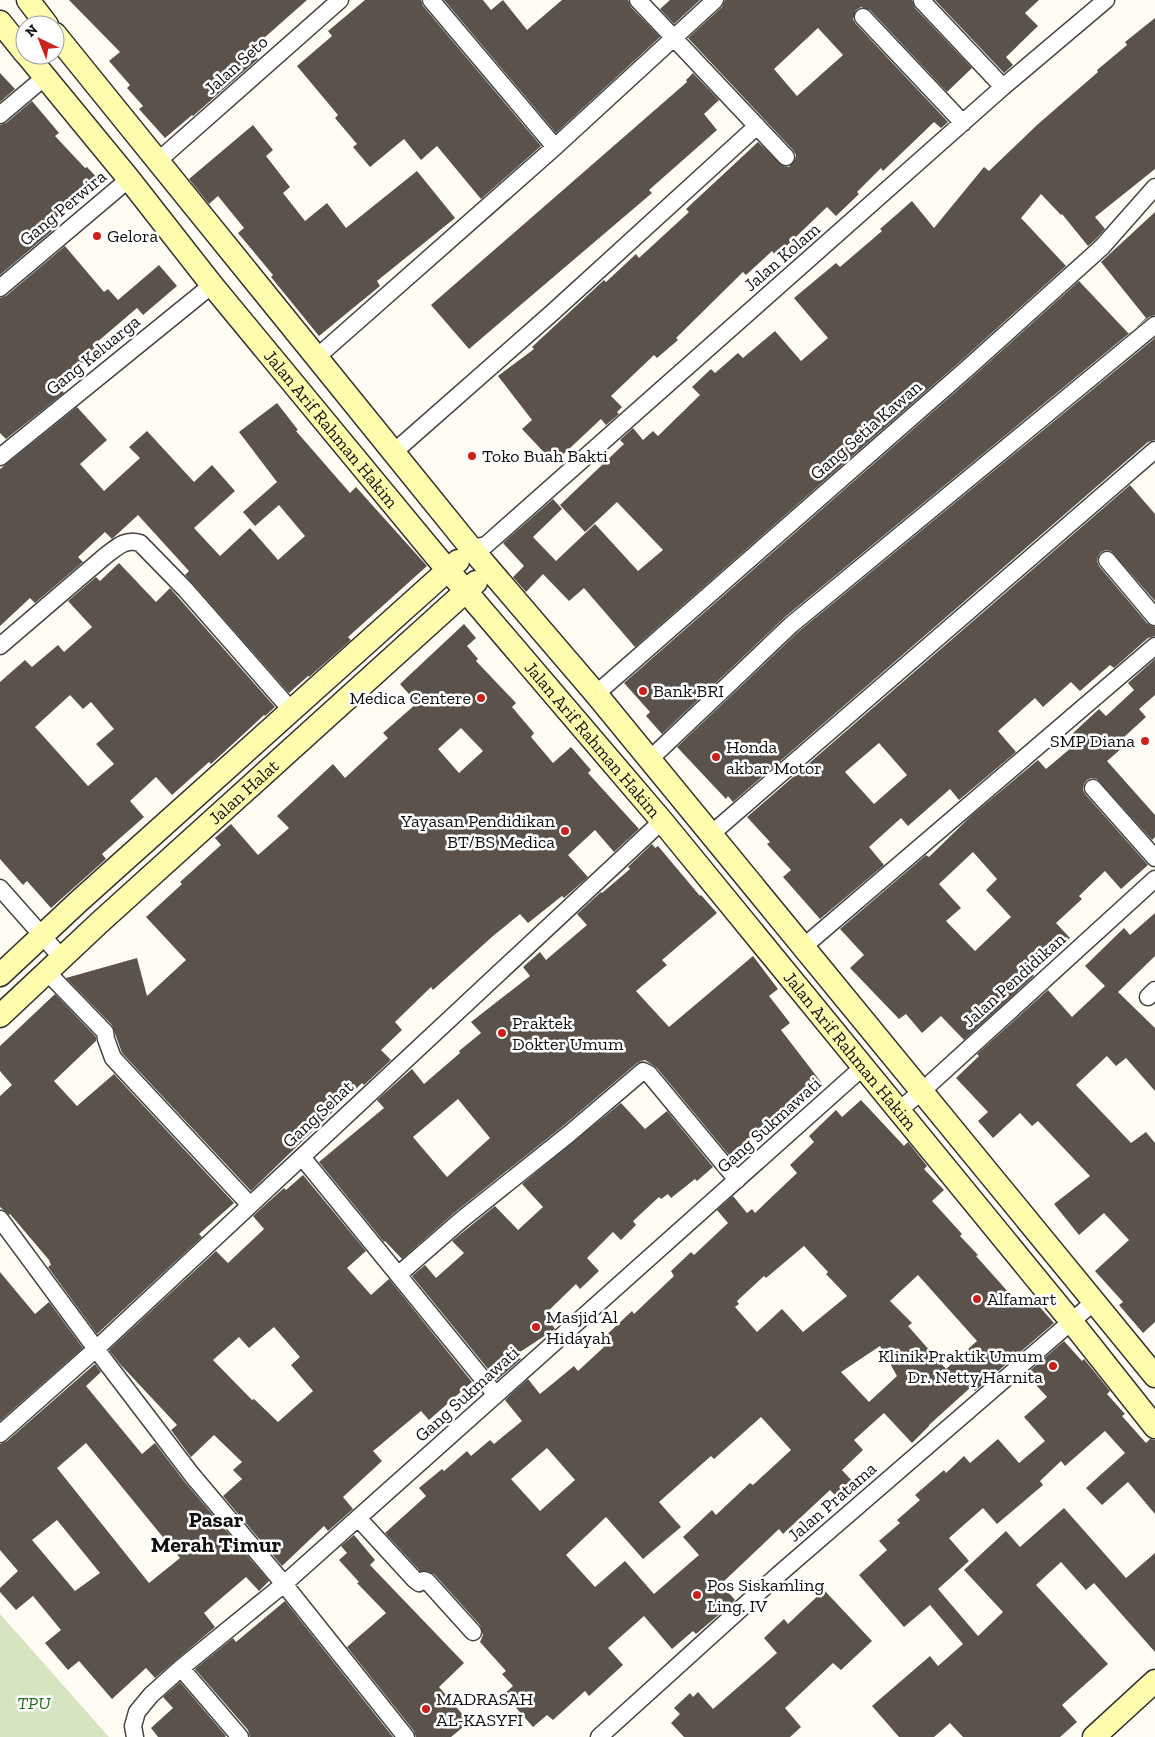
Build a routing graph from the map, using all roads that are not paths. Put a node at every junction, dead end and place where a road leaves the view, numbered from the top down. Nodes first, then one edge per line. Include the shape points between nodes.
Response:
1 (340, 0) edge
2 (431, 0) edge
3 (638, 0) edge
4 (715, 0) edge
5 (922, 0) edge
6 (1106, 0) edge
7 (863, 16) dead end
8 (674, 37) junction
9 (65, 46) edge
10 (40, 65) edge
11 (45, 77) junction
12 (1003, 87) junction
13 (0, 115) edge
14 (963, 123) junction
15 (757, 126) junction
16 (555, 146) junction
17 (786, 157) dead end
18 (158, 160) junction
19 (129, 179) junction
20 (1155, 187) edge
21 (212, 285) junction
22 (0, 288) edge
23 (1155, 325) edge
24 (317, 357) junction
25 (1155, 450) edge
26 (394, 452) junction
27 (0, 456) edge
28 (478, 547) junction
29 (1107, 560) dead end
30 (447, 570) junction
31 (489, 570) junction
32 (466, 591) junction
33 (1155, 617) edge
34 (0, 646) edge
35 (1155, 646) edge
36 (596, 694) junction
37 (292, 711) junction
38 (649, 760) junction
39 (1092, 788) dead end
40 (662, 821) junction
41 (710, 835) junction
42 (1155, 858) edge
43 (1155, 879) edge
44 (0, 888) edge
45 (42, 936) junction
46 (802, 948) junction
47 (54, 965) junction
48 (0, 975) edge
49 (0, 1016) edge
50 (863, 1067) junction
51 (921, 1092) junction
52 (898, 1110) junction
53 (302, 1157) junction
54 (737, 1180) junction
55 (250, 1206) junction
56 (0, 1219) edge
57 (398, 1275) junction
58 (1094, 1302) junction
59 (1071, 1321) junction
60 (96, 1349) junction
61 (1155, 1376) edge
62 (496, 1395) junction
63 (1155, 1427) edge
64 (0, 1434) edge
65 (358, 1518) junction
66 (284, 1584) junction
67 (473, 1632) dead end
68 (181, 1668) junction
69 (1155, 1681) edge
70 (135, 1737) edge
71 (240, 1737) edge
72 (406, 1737) edge
73 (599, 1737) edge
74 (1094, 1737) edge

1 - 18 street, Jalan Seto
2 - 16 street
3 - 8 street
4 - 8 street
5 - 12 street
6 - 12 street, Jalan Kolam
7 - 14 street
8 - 15 street
8 - 16 street
9 - 18 main road, Jalan Arif Rahman Hakim
10 - 11 main road, Jalan Arif Rahman Hakim
11 - 13 street
11 - 19 main road, Jalan Arif Rahman Hakim
12 - 14 street, Jalan Kolam
14 - 28 street, Jalan Kolam
15 - 17 street
15 - 26 street
16 - 24 street
18 - 24 main road, Jalan Arif Rahman Hakim
19 - 21 main road, Jalan Arif Rahman Hakim
19 - 22 street, Gang Perwira
20 - 36 street, Gang Setia Kawan via 1102,247
21 - 27 street, Gang Keluarga
21 - 30 main road, Jalan Arif Rahman Hakim
23 - 38 street via 791,625
24 - 26 main road, Jalan Arif Rahman Hakim
25 - 41 street
26 - 28 main road, Jalan Arif Rahman Hakim
28 - 30 main road, Jalan Halat
28 - 31 main road, Jalan Arif Rahman Hakim
29 - 33 street
30 - 32 main road, Jalan Arif Rahman Hakim
30 - 37 main road, Jalan Halat
31 - 32 main road, Jalan Halat
31 - 36 main road, Jalan Arif Rahman Hakim
32 - 40 main road, Jalan Arif Rahman Hakim
32 - 47 main road, Jalan Halat
34 - 37 street via 122,543 140,543 185,589
35 - 46 street
36 - 38 main road, Jalan Arif Rahman Hakim
37 - 45 main road, Jalan Halat
38 - 41 main road, Jalan Arif Rahman Hakim
39 - 42 street
40 - 50 main road, Jalan Arif Rahman Hakim
40 - 53 street, Gang Sehat
41 - 46 main road, Jalan Arif Rahman Hakim
43 - 51 street, Jalan Pendidikan
44 - 45 street
45 - 47 street
45 - 48 main road, Jalan Halat
46 - 51 main road, Jalan Arif Rahman Hakim
47 - 49 main road, Jalan Halat
47 - 55 street via 105,1032 114,1058
50 - 52 main road, Jalan Arif Rahman Hakim
50 - 54 street, Gang Sukmawati
51 - 52 street, Jalan Pendidikan
51 - 58 main road, Jalan Arif Rahman Hakim
52 - 59 main road, Jalan Arif Rahman Hakim
53 - 55 street, Gang Sehat
53 - 57 street
54 - 57 street via 650,1074 643,1071
54 - 62 street, Gang Sukmawati
55 - 60 street, Gang Sehat
56 - 60 street
57 - 62 street
58 - 59 street, Jalan Pratama
58 - 61 main road, Jalan Arif Rahman Hakim
59 - 63 main road, Jalan Arif Rahman Hakim
59 - 73 street, Jalan Pratama via 778,1575
60 - 64 street, Gang Sehat
60 - 66 street via 192,1474
62 - 65 street, Gang Sukmawati
65 - 66 street, Gang Sukmawati
65 - 67 street via 415,1580 427,1581
66 - 68 street, Gang Sukmawati
66 - 72 street
68 - 70 street, Gang Sukmawati via 151,1694 137,1712 133,1726
68 - 71 street
69 - 74 main road

